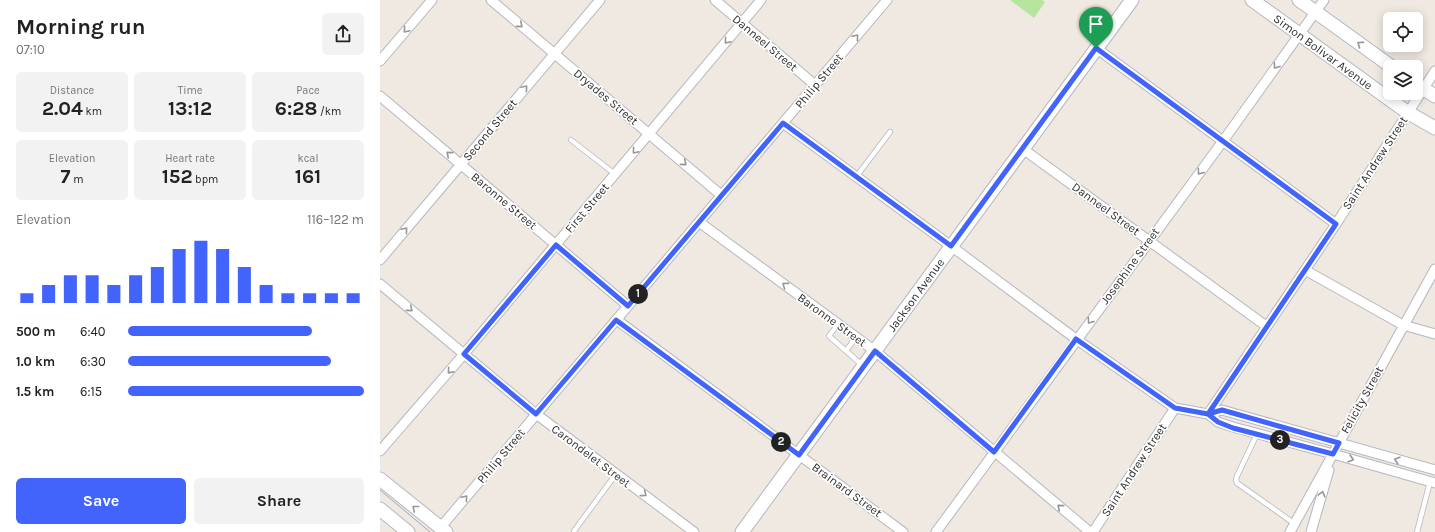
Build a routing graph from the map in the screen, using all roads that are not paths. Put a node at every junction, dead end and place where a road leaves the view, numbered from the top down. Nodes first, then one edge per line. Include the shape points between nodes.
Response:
1 (432, 0) edge
2 (491, 0) edge
3 (600, 0) edge
4 (715, 0) edge
5 (761, 0) edge
6 (887, 0) edge
7 (1132, 0) edge
8 (1252, 0) edge
9 (1299, 0) edge
10 (1324, 0) edge
11 (1315, 12) junction
12 (742, 23) junction
13 (1299, 35) junction
14 (1096, 48) junction
15 (554, 54) junction
16 (380, 61) edge
17 (1383, 61) edge
18 (1435, 71) edge
19 (1423, 83) edge
20 (815, 85) junction
21 (1423, 89) edge
22 (380, 96) edge
23 (1435, 96) edge
24 (1413, 100) edge
25 (1407, 112) junction
26 (783, 123) junction
27 (1435, 128) edge
28 (890, 132) dead end
29 (649, 134) junction
30 (571, 140) dead end
31 (1223, 141) junction
32 (1023, 149) junction
33 (461, 164) junction
34 (615, 174) junction
35 (856, 177) junction
36 (721, 195) junction
37 (699, 222) junction
38 (1336, 224) junction
39 (1149, 241) junction
40 (556, 245) junction
41 (951, 246) junction
42 (380, 260) edge
43 (1435, 269) edge
44 (1305, 270) junction
45 (380, 284) edge
46 (628, 306) junction
47 (616, 320) junction
48 (838, 324) junction
49 (1266, 326) junction
50 (1403, 326) junction
51 (1435, 334) edge
52 (856, 337) junction
53 (1076, 339) junction
54 (846, 351) junction
55 (875, 351) junction
56 (464, 354) junction
57 (863, 367) junction
58 (1175, 408) junction
59 (536, 414) junction
60 (1208, 414) junction
61 (1257, 434) junction
62 (1339, 443) junction
63 (380, 451) edge
64 (994, 452) junction
65 (1333, 454) junction
66 (799, 455) junction
67 (1435, 470) edge
68 (616, 474) junction
69 (380, 479) edge
70 (1432, 482) edge
71 (380, 509) edge
72 (1293, 528) edge
73 (443, 530) edge
74 (574, 531) dead end
75 (408, 532) edge
76 (694, 532) edge
77 (742, 532) edge
78 (903, 532) edge
79 (936, 532) edge
80 (1091, 532) edge
81 (1311, 532) edge
82 (1417, 532) edge

1 -> 16 street
2 -> 15 street, Dryades Street
3 - 15 street, Second Street
4 - 12 street, Danneel Street
5 - 12 street, First Street
20 -> 6 street, Philip Street
7 - 14 street, Jackson Avenue
8 - 13 street, Simon Bolivar Avenue
9 - 11 street
10 - 11 street, Josephine Street
11 - 13 street, Josephine Street
17 -> 11 street
12 - 20 street, Danneel Street
12 -> 29 street, First Street
13 - 25 street, Simon Bolivar Avenue
13 -> 31 street, Josephine Street
14 - 31 street
14 - 32 street, Jackson Avenue
15 - 29 street, Dryades Street
33 -> 15 street, Second Street
18 - 19 street, Saint Andrew Street
20 - 26 street, Philip Street
21 - 23 street
33 -> 22 street, Baronne Street
24 - 25 street, Saint Andrew Street
25 - 27 street, Simon Bolivar Avenue
25 - 38 street, Saint Andrew Street
26 - 35 street
26 - 36 street, Philip Street
28 - 35 lane
29 -> 34 street, First Street
29 -> 36 street, Dryades Street
30 - 34 lane
31 - 38 street
31 -> 39 street, Josephine Street
32 - 39 street, Danneel Street
32 - 41 street, Jackson Avenue
33 - 40 street, Baronne Street
42 -> 33 street, Second Street
34 - 40 street, First Street
35 - 41 street
36 - 37 street, Philip Street
37 - 46 street, Philip Street
48 -> 37 street, Baronne Street
38 - 44 street, Saint Andrew Street
39 - 49 street, Danneel Street
39 -> 53 street, Josephine Street
40 - 46 street, Baronne Street
40 - 56 street, First Street
41 - 53 street
41 - 55 street, Jackson Avenue
43 - 50 street, Felicity Street
44 - 49 street, Saint Andrew Street
44 - 50 street
45 -> 56 street, Carondelet Street
46 - 47 street, Philip Street
47 - 59 street, Philip Street
47 - 66 street, Brainard Street
48 - 52 street, Baronne Street
48 - 54 lane via 829,336
49 - 60 street, Saint Andrew Street
50 - 51 street
50 - 62 street, Felicity Street
52 - 54 lane
52 - 55 street, Baronne Street
53 - 58 street
53 - 64 street, Josephine Street
54 - 57 lane
55 - 57 street, Jackson Avenue
55 - 64 street, Baronne Street
56 - 59 street, Carondelet Street
56 -> 63 street, First Street
57 - 66 street, Jackson Avenue
58 - 60 street
58 - 80 street, Saint Andrew Street
59 - 68 street, Carondelet Street
73 -> 59 street, Philip Street
60 - 61 street via 1218,422
60 - 62 street via 1222,410
61 - 65 street
61 - 72 lane via 1237,476 1237,483
62 - 65 street, Felicity Street
67 -> 62 street
64 - 79 street, Josephine Street
80 -> 64 street, Baronne Street
65 -> 70 street
65 - 72 street, Felicity Street
81 -> 65 street
66 - 77 street, Jackson Avenue
66 - 78 street, Brainard Street
68 - 74 lane
68 -> 76 street, Carondelet Street
73 -> 69 street
70 - 82 lane
71 - 75 street

